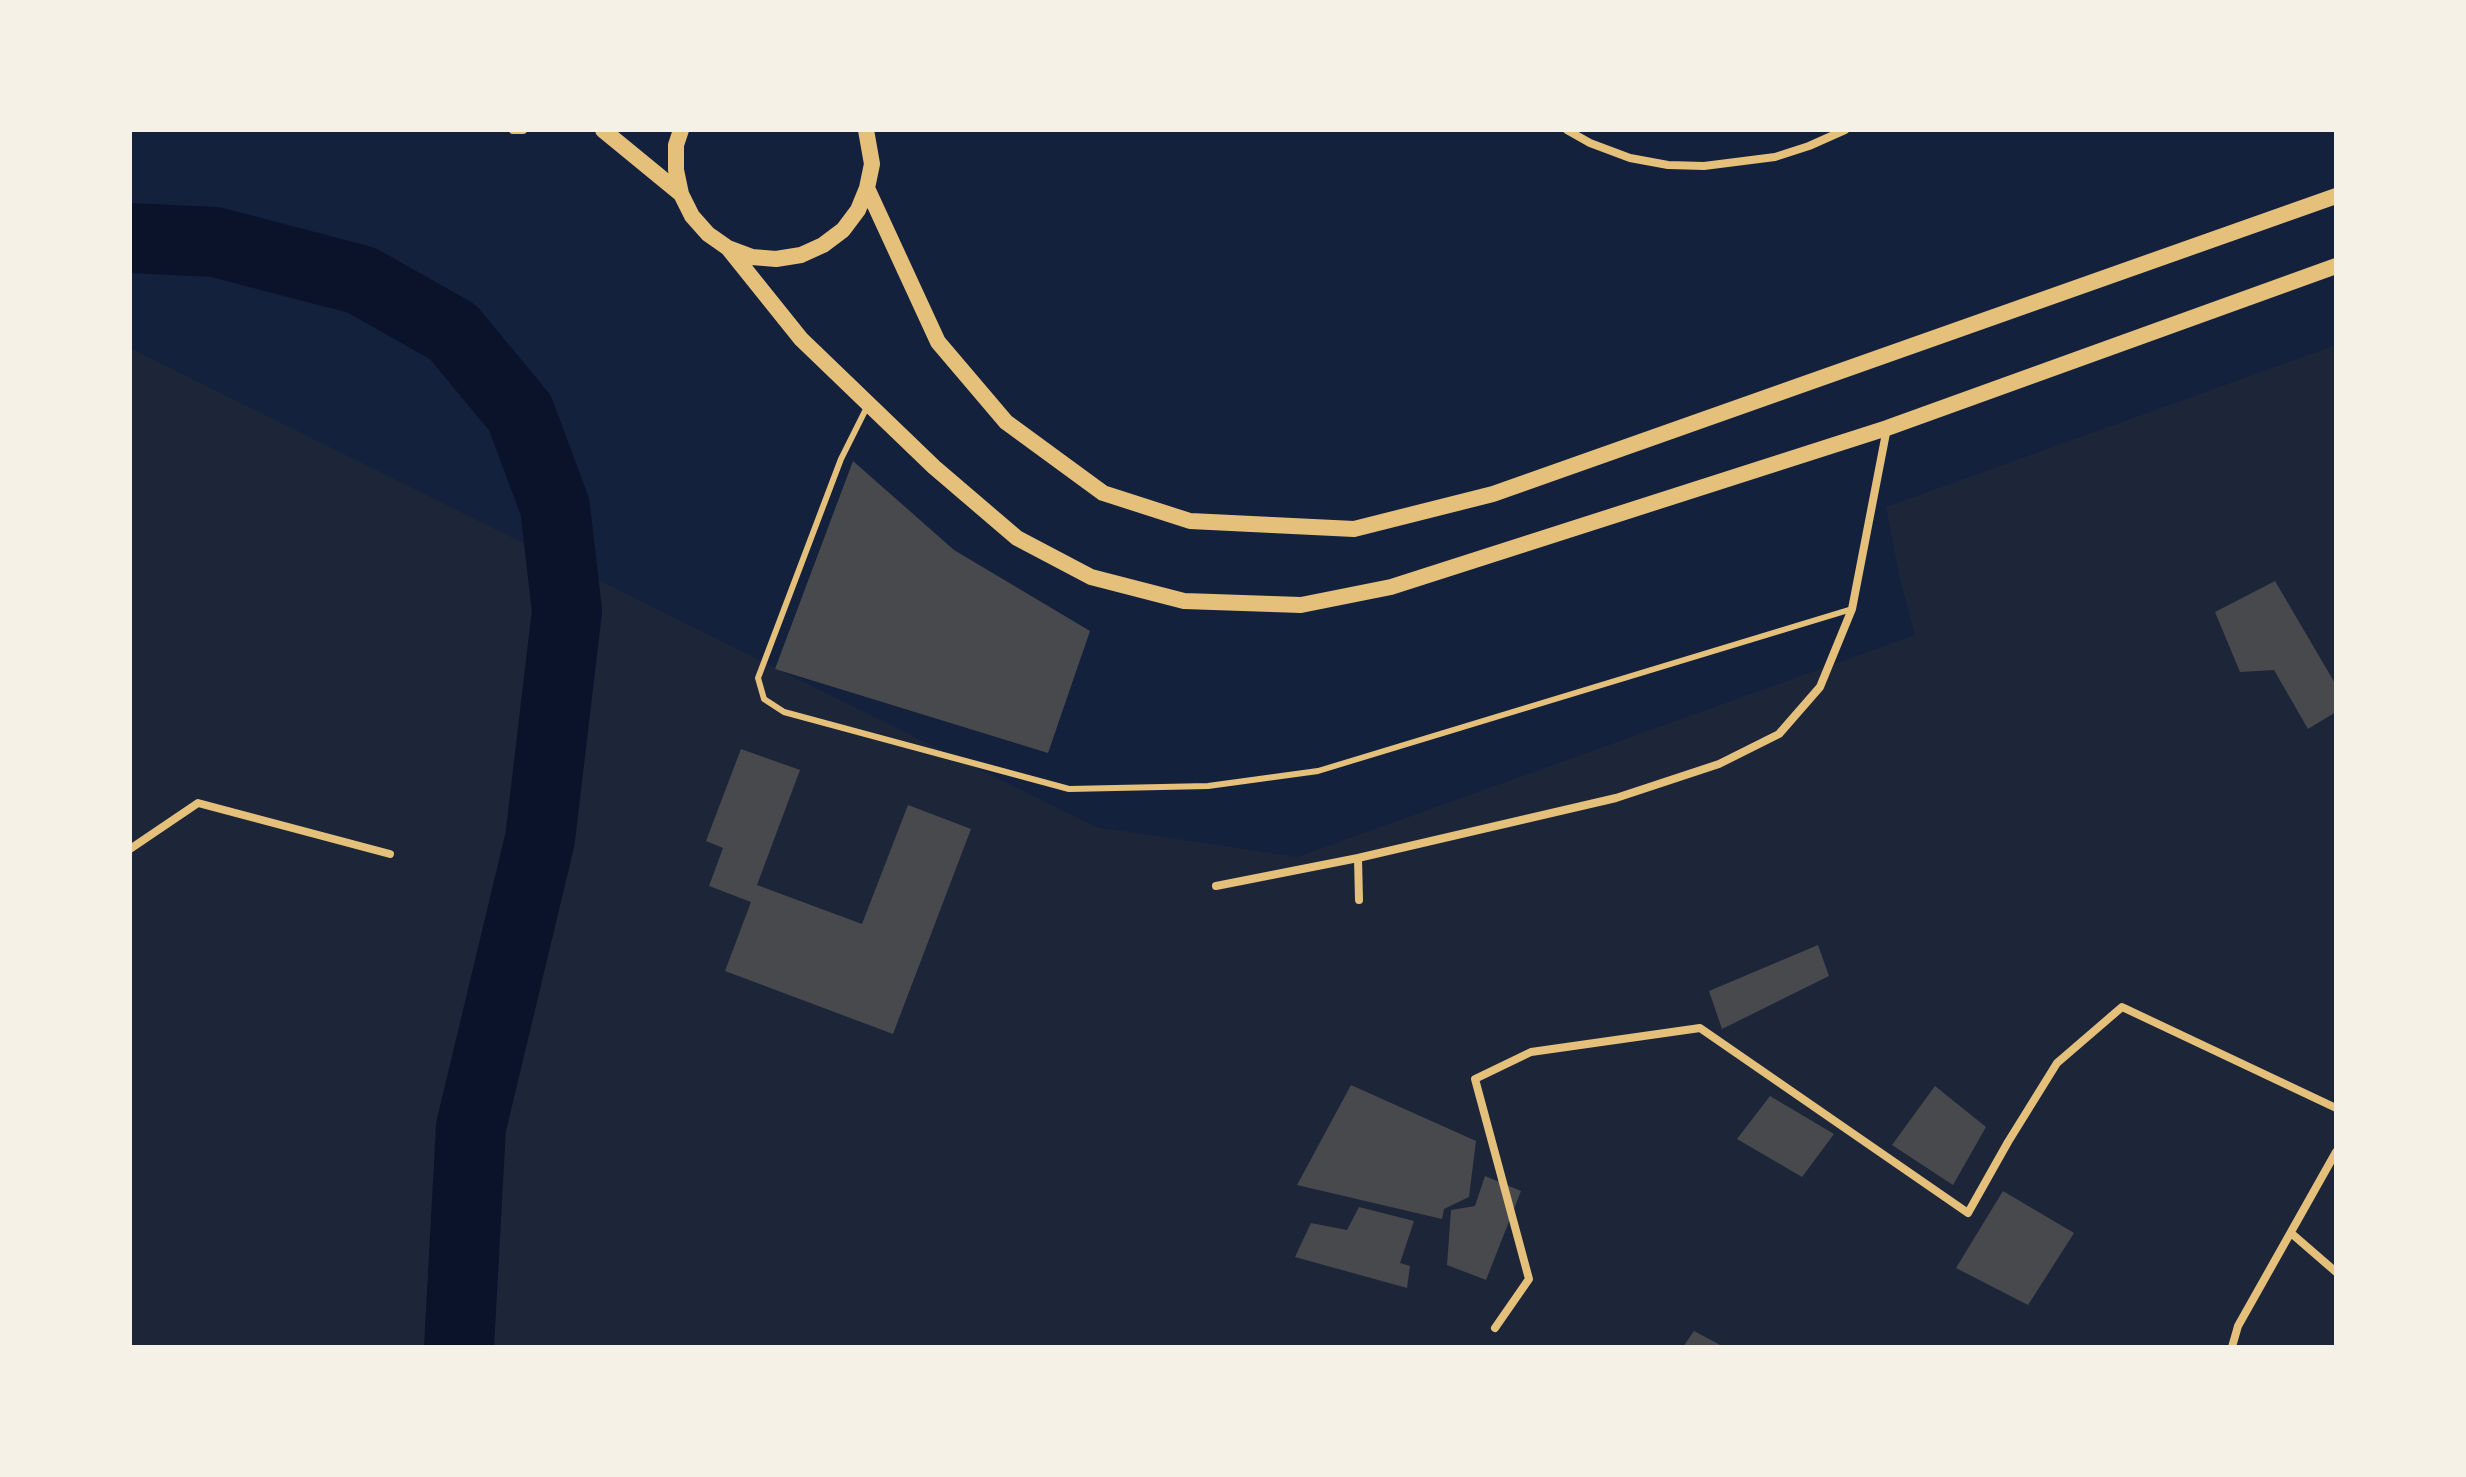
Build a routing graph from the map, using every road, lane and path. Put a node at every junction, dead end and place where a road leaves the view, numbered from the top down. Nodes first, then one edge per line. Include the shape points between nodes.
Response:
1 (513, 130) edge
2 (523, 130) edge
3 (603, 130) edge
4 (681, 130) edge
5 (866, 130) edge
6 (1567, 130) edge
7 (1845, 130) edge
8 (867, 188) junction
9 (681, 194) junction
10 (2336, 196) edge
11 (728, 248) junction
12 (2336, 266) edge
13 (868, 403) junction
14 (1887, 428) junction
15 (1852, 609) junction
16 (130, 849) edge
17 (390, 854) dead end
18 (1358, 858) junction
19 (1216, 886) dead end
20 (1359, 900) dead end
21 (2336, 1108) edge
22 (2336, 1152) edge
23 (2291, 1233) junction
24 (2336, 1272) edge
25 (1495, 1328) dead end
26 (2232, 1347) edge

1 - 2 street
3 - 9 main road
4 - 9 main road via 676,145
5 - 8 main road via 872,164
6 - 7 street via 1630,158 1704,166 1775,157
8 - 10 main road via 938,342 1006,422 1103,493 1190,521 1354,529 1493,494
8 - 11 main road via 843,230 801,255 752,257
9 - 11 main road via 692,216
11 - 13 main road via 801,339
12 - 14 main road
13 - 14 main road via 1017,538 1091,577 1184,601 1301,605 1391,587
13 - 15 lane via 841,459 758,678 764,699 784,712 1069,789 1208,786 1318,771
14 - 15 street
15 - 18 street via 1820,687 1779,734 1719,764 1616,798
16 - 17 street via 198,803
18 - 19 street
18 - 20 street
21 - 25 street via 2122,1007 2057,1063 1968,1213 1700,1028 1531,1052 1475,1079 1529,1279
22 - 23 street
23 - 24 street
23 - 26 street via 2238,1326

